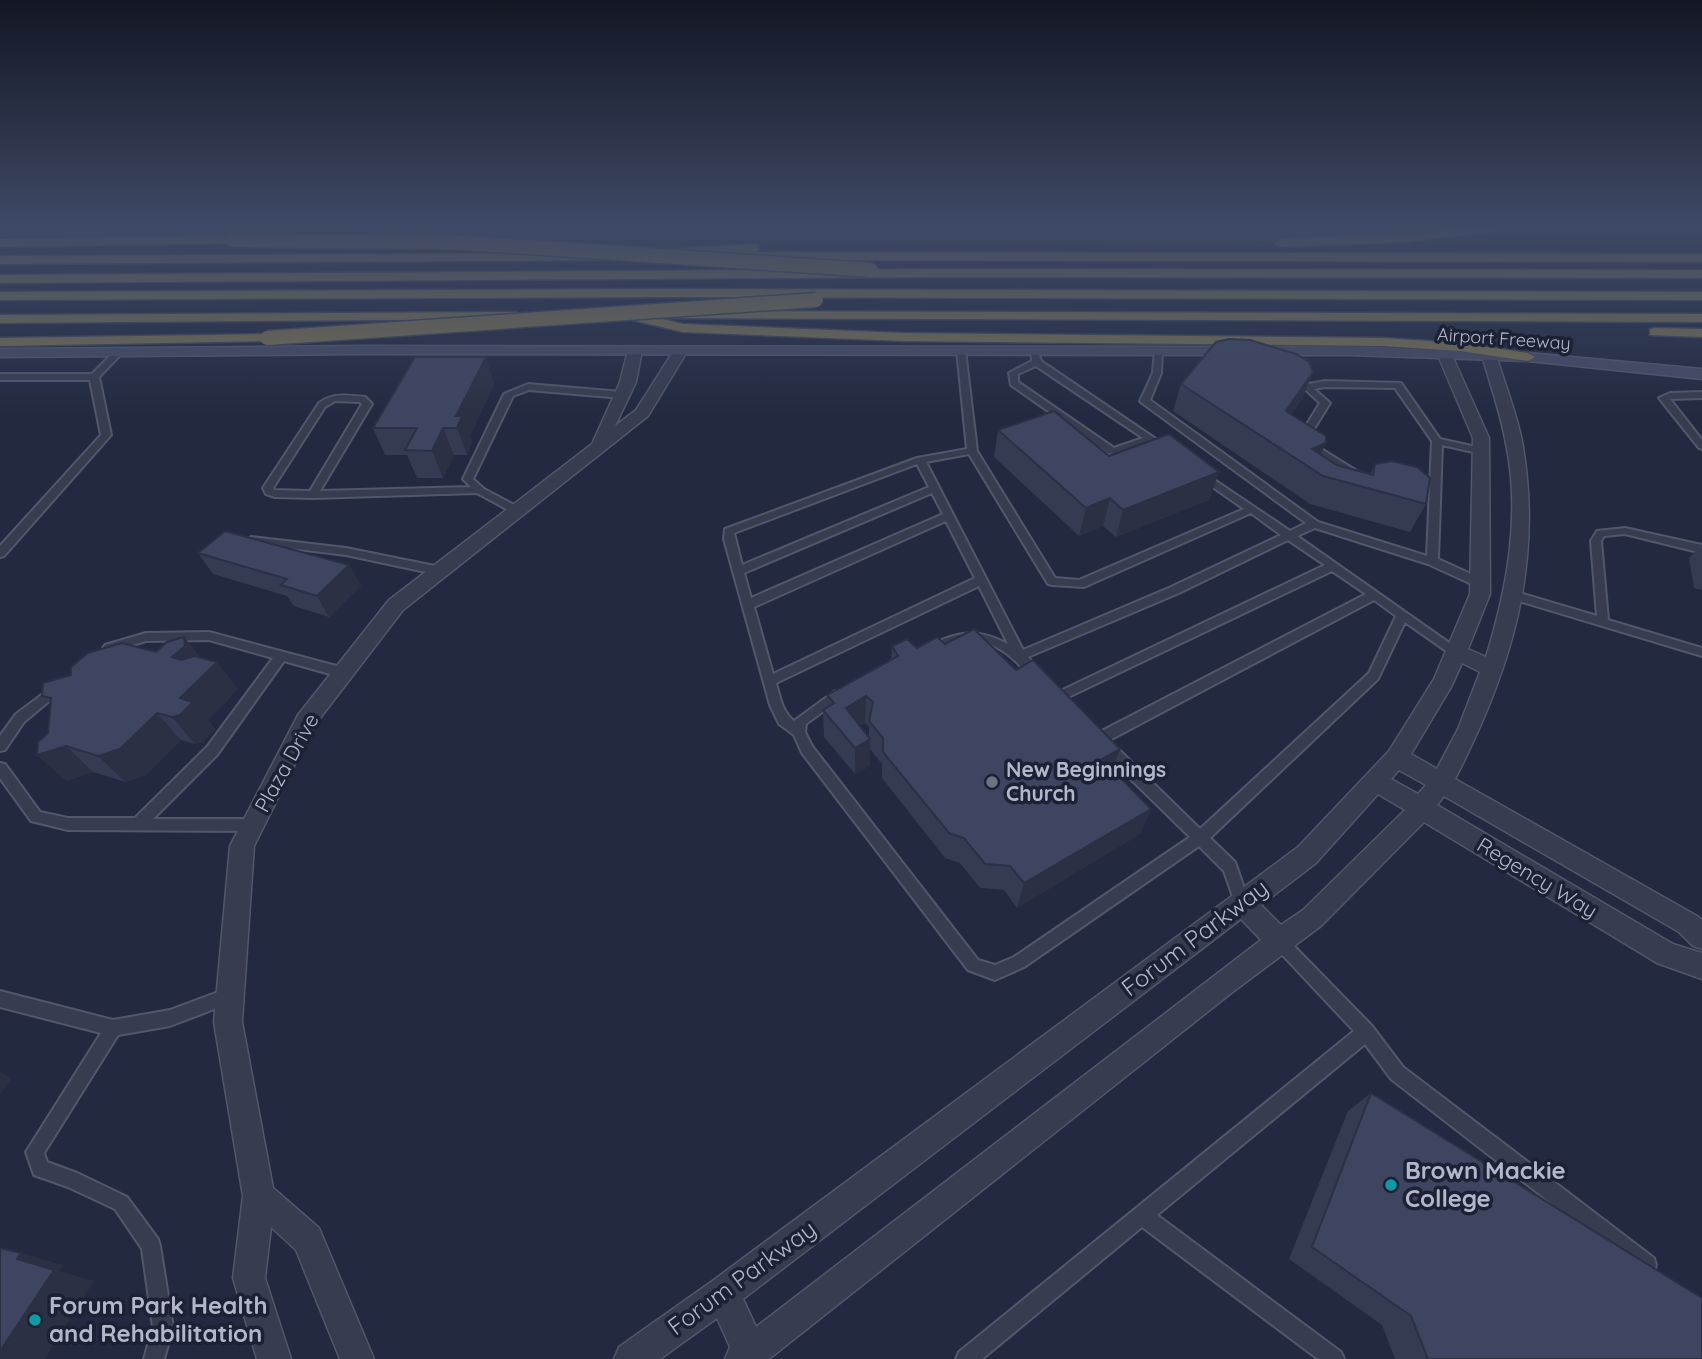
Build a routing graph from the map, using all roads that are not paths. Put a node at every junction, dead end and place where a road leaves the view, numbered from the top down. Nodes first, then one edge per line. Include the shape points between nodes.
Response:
1 (817, 296) junction
2 (1702, 296) edge
3 (0, 297) edge
4 (629, 315) junction
5 (1374, 315) junction
6 (1702, 318) edge
7 (0, 319) edge
8 (1702, 333) edge
9 (0, 342) edge
10 (635, 350) junction
11 (681, 350) junction
12 (961, 350) junction
13 (1158, 351) junction
14 (119, 352) junction
15 (0, 353) edge
16 (1444, 353) junction
17 (1489, 355) junction
18 (1035, 356) junction
19 (1528, 357) junction
20 (1284, 367) edge
21 (1701, 376) edge
22 (0, 377) edge
23 (94, 377) junction
24 (1309, 387) junction
25 (622, 395) junction
26 (1702, 395) edge
27 (1149, 439) junction
28 (1437, 441) junction
29 (1702, 446) edge
30 (597, 447) junction
31 (1482, 450) junction
32 (972, 451) junction
33 (1172, 454) edge
34 (1515, 457) junction
35 (920, 460) junction
36 (1195, 470) edge
37 (1364, 475) edge
38 (934, 488) junction
39 (479, 490) junction
40 (1423, 491) edge
41 (1435, 494) junction
42 (313, 495) junction
43 (1252, 509) junction
44 (516, 510) junction
45 (948, 516) junction
46 (1314, 524) junction
47 (1289, 535) junction
48 (232, 540) edge
49 (1702, 549) edge
50 (0, 553) edge
51 (1432, 561) junction
52 (1333, 566) junction
53 (440, 571) junction
54 (738, 571) junction
55 (981, 580) junction
56 (1480, 583) junction
57 (1374, 595) junction
58 (1513, 595) junction
59 (747, 605) junction
60 (1402, 615) junction
61 (1603, 623) junction
62 (1456, 652) junction
63 (1702, 652) edge
64 (281, 656) junction
65 (1020, 656) junction
66 (95, 658) edge
67 (911, 658) edge
68 (1492, 669) junction
69 (344, 673) junction
70 (769, 681) junction
71 (63, 684) edge
72 (849, 686) edge
73 (799, 732) junction
74 (0, 746) edge
75 (1397, 757) junction
76 (0, 768) edge
77 (1376, 781) junction
78 (1441, 783) junction
79 (1420, 808) junction
80 (139, 824) junction
81 (253, 825) junction
82 (1200, 838) junction
83 (1242, 903) junction
84 (1702, 937) edge
85 (1281, 943) junction
86 (1702, 966) edge
87 (230, 995) junction
88 (0, 999) edge
89 (113, 1028) junction
90 (1366, 1032) junction
91 (259, 1196) junction
92 (1142, 1214) junction
93 (1658, 1274) edge
94 (723, 1294) junction
95 (749, 1357) edge
96 (154, 1359) edge
97 (274, 1359) edge
98 (357, 1359) edge
99 (631, 1359) edge
100 (966, 1359) edge
101 (1334, 1359) edge

1 - 2 highway
1 - 3 highway
1 - 9 highway, bridge via 267,338
4 - 5 highway, Airport Freeway
4 - 7 highway, Airport Freeway
4 - 19 highway via 697,328 982,339 1383,342
5 - 6 highway, Airport Freeway
5 - 8 highway via 1455,326
10 - 11 main road, Airport Freeway
10 - 14 main road, Airport Freeway
10 - 25 street, Plaza Drive
11 - 12 main road, Airport Freeway
11 - 30 street, Plaza Drive via 642,413
12 - 18 main road, Airport Freeway
12 - 32 lane
13 - 16 main road, Airport Freeway
13 - 18 main road, Airport Freeway
13 - 46 lane via 1157,373 1145,401
14 - 15 main road, Airport Freeway
14 - 23 lane
16 - 17 main road, Airport Freeway
16 - 31 street, Forum Parkway
17 - 19 main road, Airport Freeway
17 - 34 street
18 - 27 lane
18 - 27 lane via 1013,373 1014,383 1111,451
19 - 21 main road, Airport Freeway
20 - 24 lane
22 - 23 lane
23 - 50 lane via 106,435
24 - 28 lane via 1398,385
24 - 37 lane via 1325,405 1304,437 1305,443 1342,468
25 - 30 street, Plaza Drive
25 - 39 lane via 528,387 514,390 471,470 468,479
26 - 29 lane via 1664,398
27 - 33 lane
28 - 31 lane
28 - 41 lane
30 - 44 street, Plaza Drive
31 - 34 street
31 - 56 street, Forum Parkway
32 - 35 lane
32 - 43 lane via 1052,582 1080,584
34 - 58 street via 1521,517
35 - 38 lane
35 - 54 lane via 729,531
36 - 43 lane
38 - 45 lane
38 - 54 lane
39 - 42 lane
39 - 44 lane
40 - 41 lane
41 - 51 lane
42 - 42 lane via 275,494 268,488 326,401 366,401
43 - 47 lane
44 - 53 street, Plaza Drive
45 - 55 lane
45 - 59 lane
46 - 47 lane
46 - 51 lane
47 - 52 lane
47 - 65 lane
48 - 53 lane via 314,545
49 - 61 lane via 1625,531 1601,533 1596,541
51 - 56 lane
52 - 57 lane
52 - 65 lane via 1061,702
53 - 69 street, Plaza Drive via 396,605
54 - 59 lane
55 - 65 lane
55 - 70 lane
56 - 62 street, Forum Parkway via 1480,594
57 - 60 lane
57 - 82 lane via 1095,735
58 - 61 lane
58 - 68 street
59 - 70 lane
60 - 62 lane
60 - 82 lane via 1374,676
61 - 63 lane
62 - 68 street
62 - 75 street, Forum Parkway via 1444,681
64 - 66 lane via 209,636 146,637 106,649
64 - 69 lane
64 - 80 lane via 212,751
65 - 67 lane via 982,634 961,636
68 - 78 street via 1469,730
69 - 81 street, Plaza Drive via 306,721
70 - 73 lane via 783,720
71 - 74 lane via 20,718
72 - 73 lane via 800,722
73 - 82 lane via 807,749 973,965 995,972 1019,962
75 - 77 street, Forum Parkway
75 - 78 street, Regency Way
76 - 80 lane via 36,817 68,824
77 - 79 street, Regency Way
77 - 83 street, Forum Parkway via 1307,855
78 - 79 street
78 - 84 street, Regency Way via 1688,924
79 - 85 street via 1312,918
79 - 86 street, Regency Way via 1666,954
80 - 81 lane
81 - 87 street, Plaza Drive via 242,846
82 - 83 lane via 1230,867
83 - 85 street
83 - 94 street, Forum Parkway
85 - 90 lane
85 - 95 street via 1199,1002
87 - 89 lane via 170,1018
87 - 91 street, Plaza Drive via 228,1022
88 - 89 lane
89 - 96 lane via 35,1152 40,1170 121,1203 151,1246 163,1327
90 - 92 lane
90 - 93 lane via 1398,1073
91 - 97 street, Plaza Drive via 249,1278
91 - 98 street via 308,1239
92 - 100 lane
92 - 101 lane
94 - 95 street
94 - 99 street, Forum Parkway

